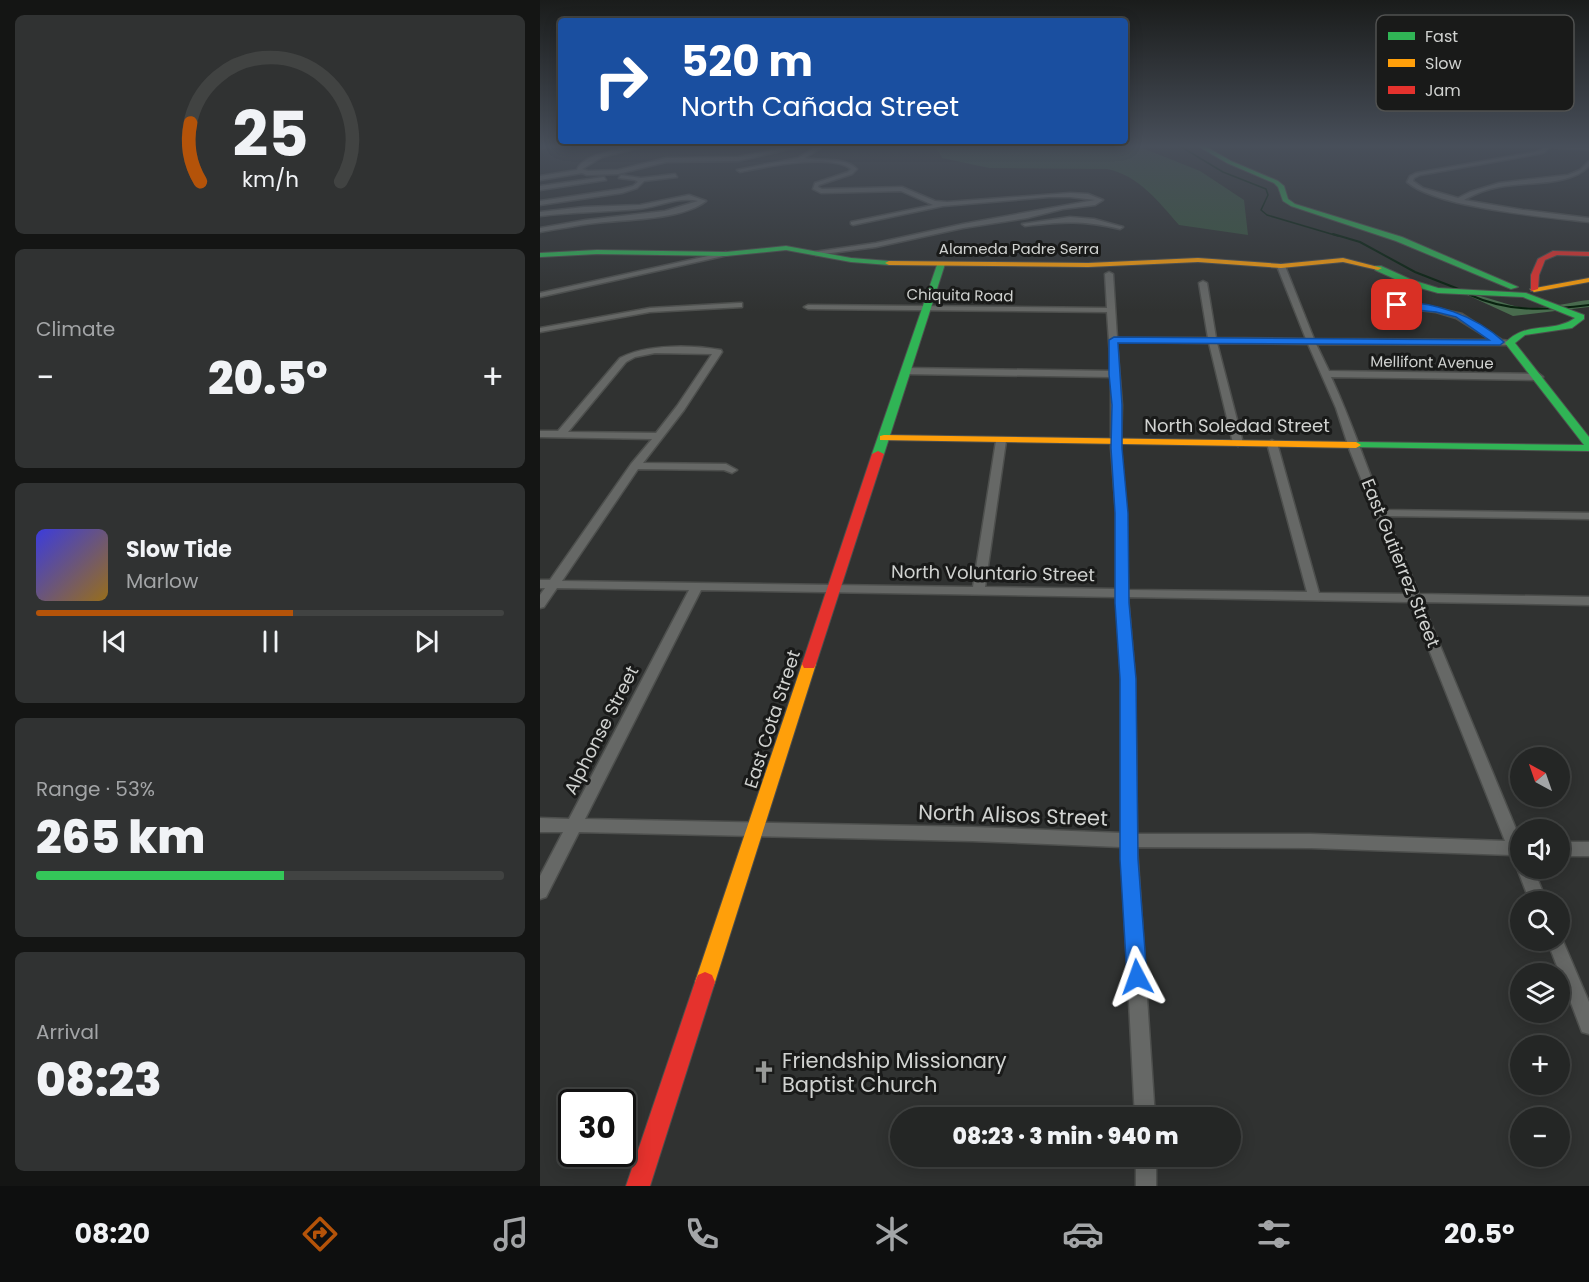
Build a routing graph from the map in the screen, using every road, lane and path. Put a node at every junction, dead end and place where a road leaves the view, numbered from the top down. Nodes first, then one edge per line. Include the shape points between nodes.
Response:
1 (558, 200) edge
2 (672, 200) edge
3 (701, 200) edge
4 (932, 200) edge
5 (987, 200) edge
6 (1099, 200) edge
7 (1285, 200) edge
8 (1461, 200) edge
9 (540, 203) edge
10 (941, 204) junction
11 (540, 214) edge
12 (1589, 220) edge
13 (853, 223) dead end
14 (1120, 227) dead end
15 (540, 231) edge
16 (911, 237) junction
17 (816, 253) junction
18 (726, 254) junction
19 (1589, 254) edge
20 (540, 255) edge
21 (941, 264) junction
22 (1281, 266) junction
23 (1109, 274) dead end
24 (1589, 280) edge
25 (1203, 283) dead end
26 (1494, 287) junction
27 (1532, 290) junction
28 (540, 295) edge
29 (1397, 305) dead end
30 (739, 306) dead end
31 (808, 307) dead end
32 (927, 308) junction
33 (1112, 310) junction
34 (1585, 318) edge
35 (540, 330) edge
36 (1114, 340) junction
37 (1213, 341) junction
38 (1311, 342) junction
39 (1505, 343) junction
40 (906, 371) junction
41 (1114, 374) junction
42 (1325, 375) junction
43 (1539, 376) junction
44 (540, 434) edge
45 (560, 435) junction
46 (658, 436) junction
47 (884, 438) junction
48 (1000, 441) junction
49 (1116, 442) junction
50 (1238, 443) junction
51 (1272, 443) junction
52 (1353, 444) junction
53 (1589, 446) edge
54 (635, 466) junction
55 (732, 470) dead end
56 (1382, 513) junction
57 (1589, 516) edge
58 (540, 584) edge
59 (553, 585) junction
60 (697, 586) junction
61 (834, 588) junction
62 (978, 592) junction
63 (1121, 594) junction
64 (1314, 596) junction
65 (1416, 599) junction
66 (1589, 602) edge
67 (540, 604) edge
68 (540, 825) edge
69 (573, 826) junction
70 (755, 830) junction
71 (1510, 830) edge
72 (1130, 839) junction
73 (1570, 849) edge
74 (1589, 849) edge
75 (1510, 852) edge
76 (540, 892) edge
77 (1559, 951) edge
78 (1589, 1025) edge
79 (1144, 1107) edge
80 (1146, 1167) edge
81 (638, 1186) edge
82 (1146, 1186) edge

1 - 9 street
2 - 11 street via 637,208
3 - 15 street via 694,206 665,212
4 - 10 street
5 - 10 street
6 - 16 street
7 - 26 street via 1399,239
8 - 12 street
10 - 13 street
14 - 16 street via 1063,219
16 - 17 street
17 - 18 street, Alameda Padre Serra via 786,248
17 - 21 street, Alameda Padre Serra via 871,262
18 - 20 street, Alameda Padre Serra
18 - 28 street
19 - 27 street via 1557,253 1543,257 1536,265
21 - 22 street, Alameda Padre Serra via 1120,265 1198,260
21 - 32 street, East Cota Street
22 - 26 street, Alameda Padre Serra via 1348,260 1434,289
22 - 38 street, East Gutierrez Street
23 - 33 street
24 - 27 street
25 - 37 street
26 - 27 street
27 - 34 street via 1563,310
29 - 39 street via 1459,316
30 - 35 street via 672,308
31 - 32 street, Chiquita Road
32 - 33 street, Chiquita Road
32 - 40 street, East Cota Street
33 - 36 street
34 - 39 street via 1573,326 1522,333
36 - 37 street
36 - 41 street
37 - 38 street
37 - 50 street
38 - 39 street
38 - 42 street, East Gutierrez Street
39 - 43 street
40 - 41 street
40 - 47 street, East Cota Street
41 - 49 street
42 - 43 street, Mellifont Avenue
42 - 52 street, East Gutierrez Street
43 - 53 street
44 - 45 street
45 - 46 street
45 - 46 street via 630,355 650,351 718,352
46 - 54 street
47 - 48 street, North Soledad Street
47 - 61 street, East Cota Street
48 - 49 street, North Soledad Street
48 - 62 street
49 - 50 street, North Soledad Street
49 - 63 street
50 - 51 street, North Soledad Street
51 - 52 street, North Soledad Street
51 - 64 street
52 - 53 street, North Soledad Street
52 - 56 street, East Gutierrez Street
54 - 55 street
54 - 59 street
56 - 57 street
56 - 65 street, East Gutierrez Street
58 - 59 street, North Voluntario Street
59 - 60 street, North Voluntario Street
59 - 67 street
60 - 61 street, North Voluntario Street
60 - 69 street, Alphonse Street
61 - 62 street, North Voluntario Street
61 - 70 street, East Cota Street
62 - 63 street, North Voluntario Street
63 - 64 street, North Voluntario Street
63 - 72 street via 1128,679
64 - 65 street, North Voluntario Street
65 - 66 street, North Voluntario Street
65 - 71 street, East Gutierrez Street
68 - 69 street, North Alisos Street
69 - 70 street, North Alisos Street
69 - 76 street, Alphonse Street
70 - 72 street, North Alisos Street
70 - 81 street, East Cota Street
72 - 75 street, North Alisos Street via 1311,841
72 - 79 street
73 - 74 street
77 - 78 street
80 - 82 street

